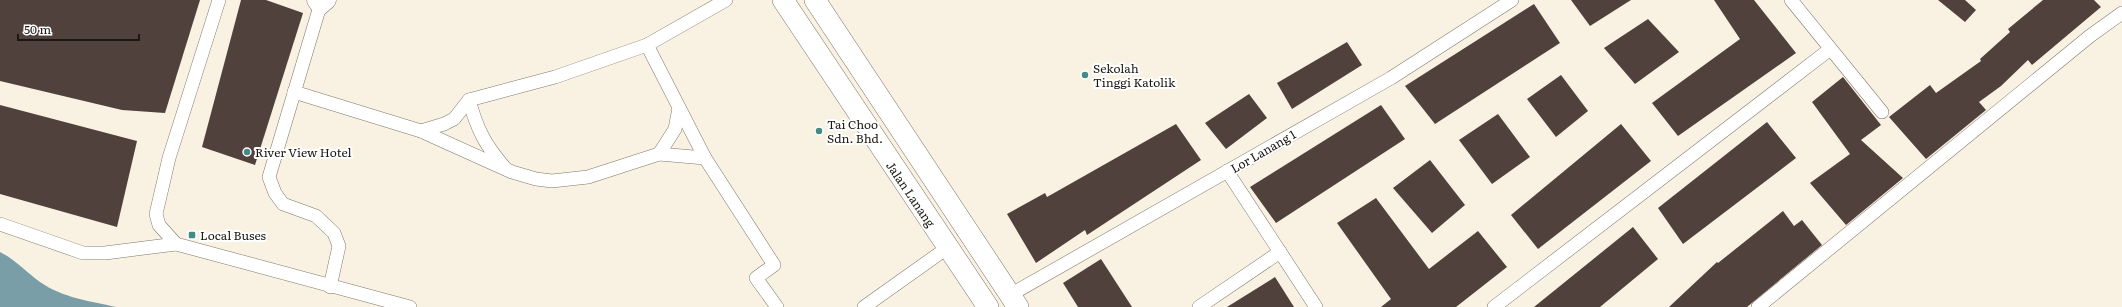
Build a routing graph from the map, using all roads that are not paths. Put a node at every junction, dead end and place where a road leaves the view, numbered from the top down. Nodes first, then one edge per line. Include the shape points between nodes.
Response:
1 (219, 0) edge
2 (726, 0) edge
3 (783, 0) edge
4 (815, 0) edge
5 (1512, 0) edge
6 (1791, 0) edge
7 (321, 2) edge
8 (2122, 13) edge
9 (647, 45) junction
10 (1830, 50) junction
11 (294, 92) junction
12 (469, 100) junction
13 (679, 108) junction
14 (1882, 112) dead end
15 (421, 130) junction
16 (659, 154) junction
17 (705, 158) junction
18 (509, 171) junction
19 (1227, 171) junction
20 (0, 224) edge
21 (176, 244) junction
22 (947, 248) junction
23 (1280, 252) junction
24 (330, 287) junction
25 (1014, 301) edge
26 (410, 307) edge
27 (777, 307) edge
28 (864, 307) edge
29 (988, 307) edge
30 (1199, 307) edge
31 (1316, 307) edge
32 (1494, 307) edge
33 (1758, 307) edge

1 - 21 street via 169,158 156,214 159,225
2 - 9 street
3 - 22 main road, Jalan Lanang
4 - 25 main road
5 - 19 street, Lor Lanang 1 via 1391,78
6 - 10 street
7 - 11 street
8 - 33 street via 2090,36
9 - 12 street via 555,77
9 - 13 street
10 - 14 street
10 - 32 street
11 - 15 street
11 - 24 street via 269,177 275,193 283,204 316,216 334,233 339,246
12 - 15 street via 454,119
12 - 18 street via 474,119 486,145
13 - 16 street via 675,129
13 - 17 street
15 - 18 street
16 - 17 street
16 - 18 street via 588,178 572,180 536,179
17 - 27 street via 774,265 756,278
19 - 23 street
19 - 25 street, Lor Lanang 1
20 - 21 street via 83,253 105,253
21 - 24 street
22 - 28 street
22 - 29 main road, Jalan Lanang
23 - 30 street
23 - 31 street
24 - 26 street

